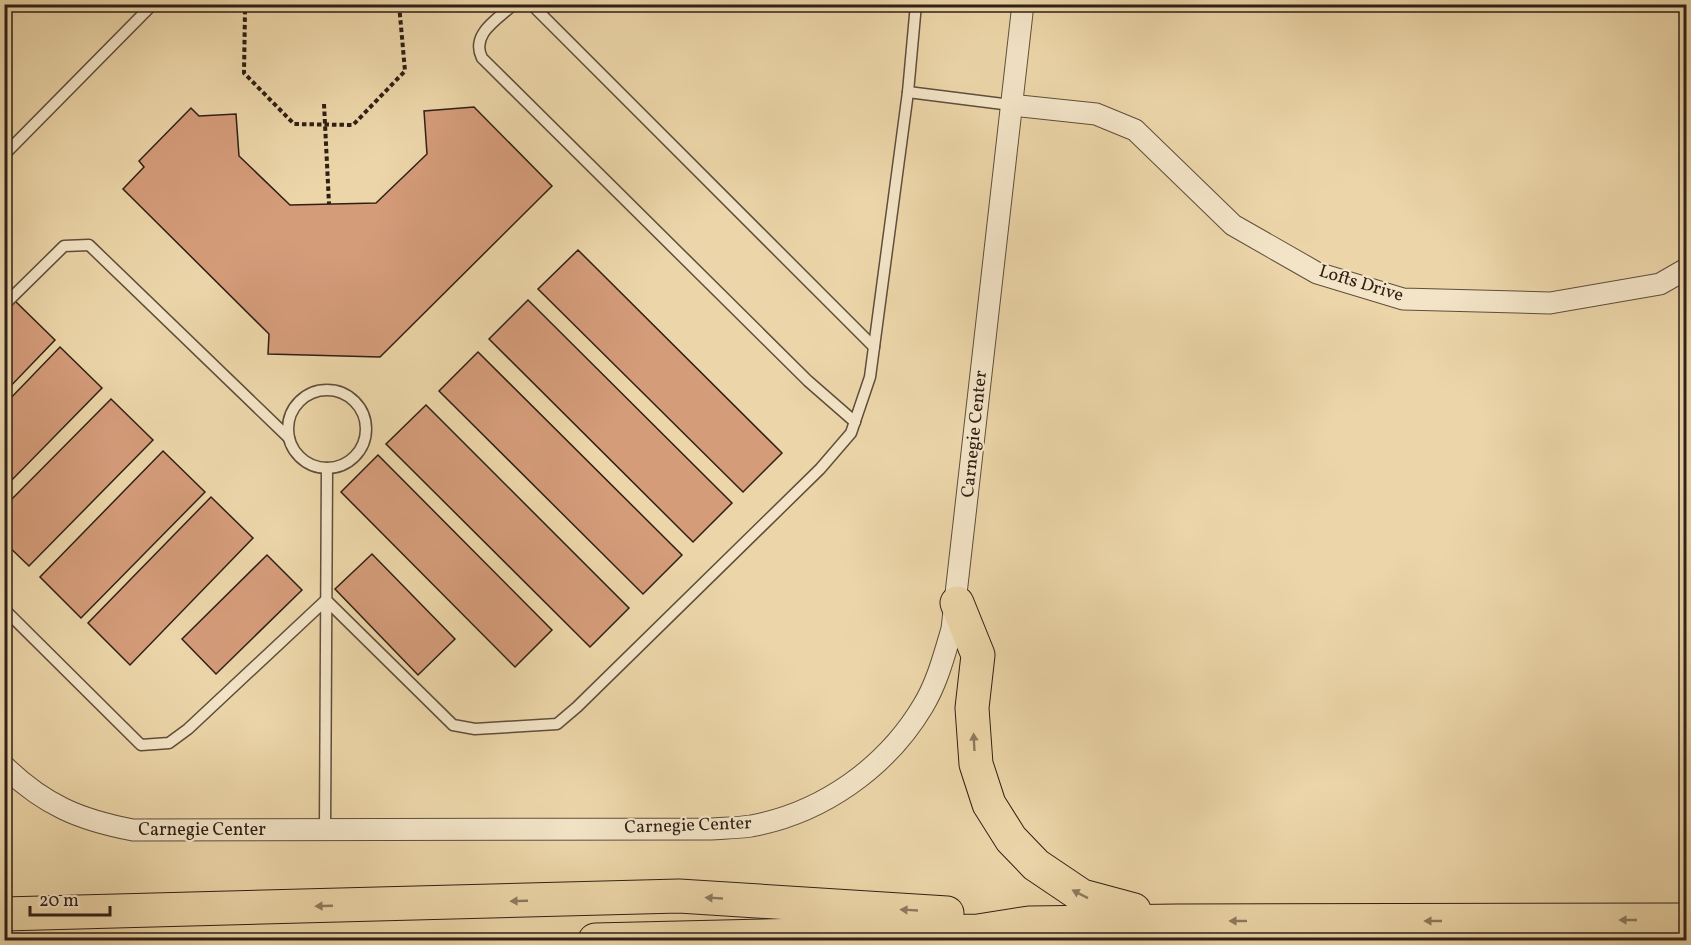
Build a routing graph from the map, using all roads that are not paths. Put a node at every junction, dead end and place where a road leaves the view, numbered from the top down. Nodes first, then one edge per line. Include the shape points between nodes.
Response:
1 (153, 4) edge
2 (514, 4) edge
3 (531, 4) edge
4 (916, 4) edge
5 (1023, 4) edge
6 (908, 92) junction
7 (1011, 105) junction
8 (4, 155) edge
9 (1686, 269) edge
10 (4, 305) edge
11 (874, 347) junction
12 (855, 422) junction
13 (290, 438) junction
14 (327, 468) junction
15 (326, 600) junction
16 (957, 603) junction
17 (4, 609) edge
18 (4, 766) edge
19 (325, 830) junction
20 (4, 914) edge
21 (1686, 920) edge
22 (1177, 921) junction
23 (1029, 923) junction
24 (595, 940) edge

1 - 8 lane
2 - 12 lane via 481,35 478,45 482,58 808,381
3 - 11 lane
4 - 6 lane
5 - 7 street, Carnegie Center
6 - 7 lane
6 - 11 lane
7 - 9 street, Lofts Drive via 1096,114 1135,130 1233,225 1317,273 1403,299 1550,303 1660,284
7 - 16 street, Carnegie Center
10 - 13 lane via 64,246 88,245
11 - 12 lane via 870,377
12 - 15 lane via 851,433 820,469 557,724 475,729 453,725
13 - 14 lane via 302,459
13 - 14 lane via 292,414 308,396 332,390 354,401 362,411 366,438 352,460
14 - 15 lane
15 - 17 lane via 189,729 169,743 141,745
15 - 19 lane
16 - 19 street, Carnegie Center via 940,671 923,706 898,741 871,769 836,794 793,815 751,826 710,829
22 -> 16 highway via 1082,896 1036,865 1011,839 989,804 976,764 972,708 978,655
18 - 19 street, Carnegie Center via 34,792 62,809 97,823 133,831
23 -> 20 highway via 983,915 679,896
21 -> 22 highway
22 - 23 highway
23 - 24 highway via 978,931

